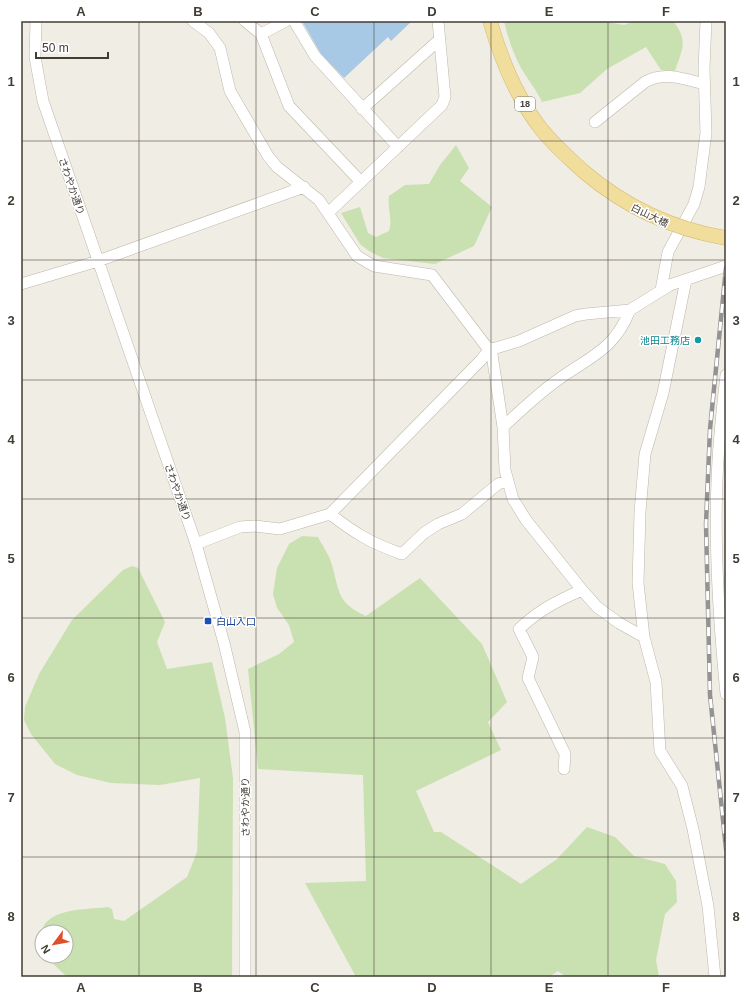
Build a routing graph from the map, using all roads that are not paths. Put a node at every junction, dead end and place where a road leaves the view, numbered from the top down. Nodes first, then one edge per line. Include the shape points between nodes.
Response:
1 (36, 21) edge
2 (193, 21) edge
3 (245, 21) edge
4 (286, 21) edge
5 (294, 21) edge
6 (438, 21) edge
7 (490, 21) edge
8 (706, 21) edge
9 (261, 34) junction
10 (439, 40) junction
11 (704, 84) junction
12 (362, 110) junction
13 (595, 122) dead end
14 (398, 147) junction
15 (361, 182) junction
16 (304, 187) junction
17 (328, 213) junction
18 (726, 238) edge
19 (98, 261) junction
20 (726, 266) edge
21 (686, 280) junction
22 (21, 284) edge
23 (661, 290) junction
24 (630, 310) junction
25 (490, 349) junction
26 (726, 375) edge
27 (725, 391) edge
28 (503, 427) junction
29 (508, 481) junction
30 (330, 514) junction
31 (196, 544) junction
32 (721, 564) edge
33 (582, 590) junction
34 (644, 637) junction
35 (726, 694) edge
36 (564, 769) dead end
37 (245, 977) edge
38 (716, 977) edge

1 - 19 street, さわやか通り via 35,57 43,101
2 - 16 street via 209,33 220,48 230,91 268,156 277,167
3 - 9 street
4 - 9 street
5 - 12 street via 315,56
6 - 10 street
7 - 18 main road, 白山大橋 / 18, bridge via 505,67 528,109 553,143 583,171 606,190 643,212 671,225
8 - 11 street
9 - 15 street via 289,106
10 - 12 street
10 - 14 street via 445,100 439,110
11 - 13 street via 668,76 653,77
11 - 23 street via 706,133 699,187 694,204 668,252
12 - 14 street
14 - 15 street
15 - 17 street
16 - 17 street via 319,200
16 - 19 street
17 - 25 street via 349,246 364,262 374,266 432,275
19 - 22 street
19 - 31 street, さわやか通り
20 - 21 street
21 - 23 street
21 - 34 street via 663,393 645,454 638,583
23 - 24 street
24 - 25 street via 575,316 519,341
24 - 28 street via 618,335 606,348 558,379
25 - 28 street
25 - 30 street
26 - 27 street
27 - 32 street via 717,481
28 - 29 street via 503,450
29 - 30 street via 498,484 462,514 424,533 402,554 358,536
29 - 33 street via 513,499 526,520
30 - 31 street via 280,529 240,527
31 - 37 street, さわやか通り via 224,643 245,732
32 - 35 street
33 - 34 street via 609,617
33 - 36 street via 550,604 519,629 533,657 528,678 565,754
34 - 38 street via 656,682 660,751 682,786 693,830 708,906

